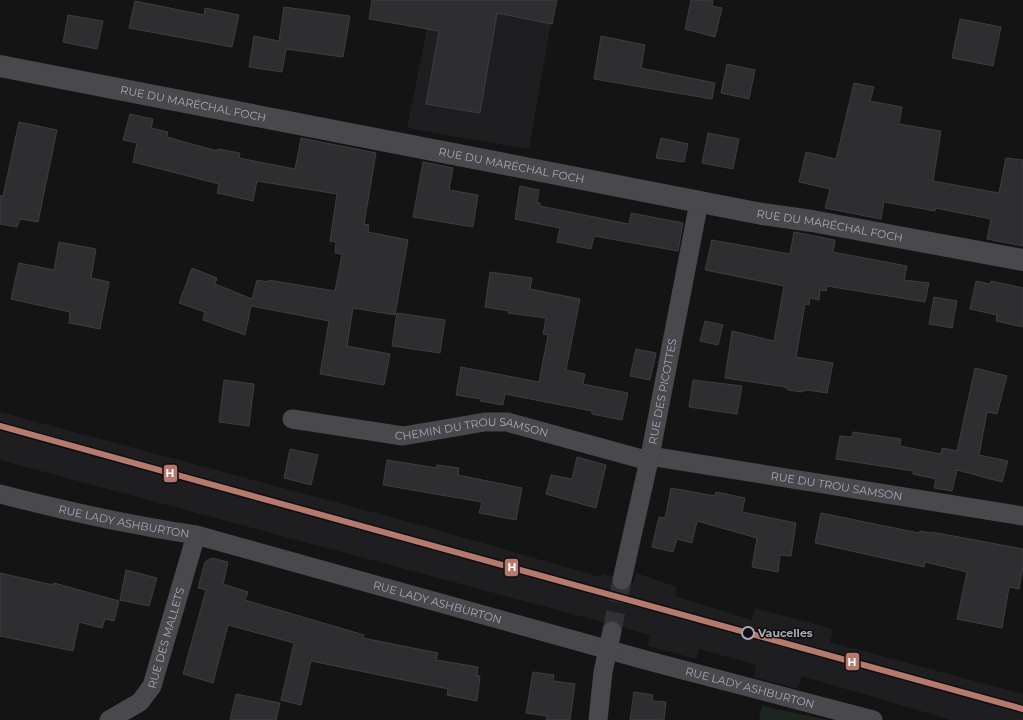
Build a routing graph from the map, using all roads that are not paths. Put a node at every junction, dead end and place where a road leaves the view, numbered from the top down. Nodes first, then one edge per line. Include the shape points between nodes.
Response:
1 (0, 66) edge
2 (699, 202) junction
3 (1023, 260) edge
4 (292, 419) dead end
5 (650, 458) junction
6 (0, 494) edge
7 (1023, 516) edge
8 (196, 535) junction
9 (622, 580) tunnel mouth
10 (610, 640) junction
11 (109, 720) edge
12 (598, 720) edge
13 (873, 720) edge

1 - 2 street, RUE DU MARÉCHAL FOCH
2 - 3 street, RUE DU MARÉCHAL FOCH
2 - 5 street, RUE DES PICOTTES
4 - 5 street, CHEMIN DU TROU SAMSON via 403,436 485,422 508,422
5 - 7 street, RUE DU TROU SAMSON
5 - 9 street, RUE DES PICOTTES
6 - 8 street, RUE LADY ASHBURTON via 56,509
8 - 10 street, RUE LADY ASHBURTON
8 - 11 street, RUE DES MALLETS via 152,686 140,702
10 - 12 street
10 - 13 street, RUE LADY ASHBURTON via 657,663

